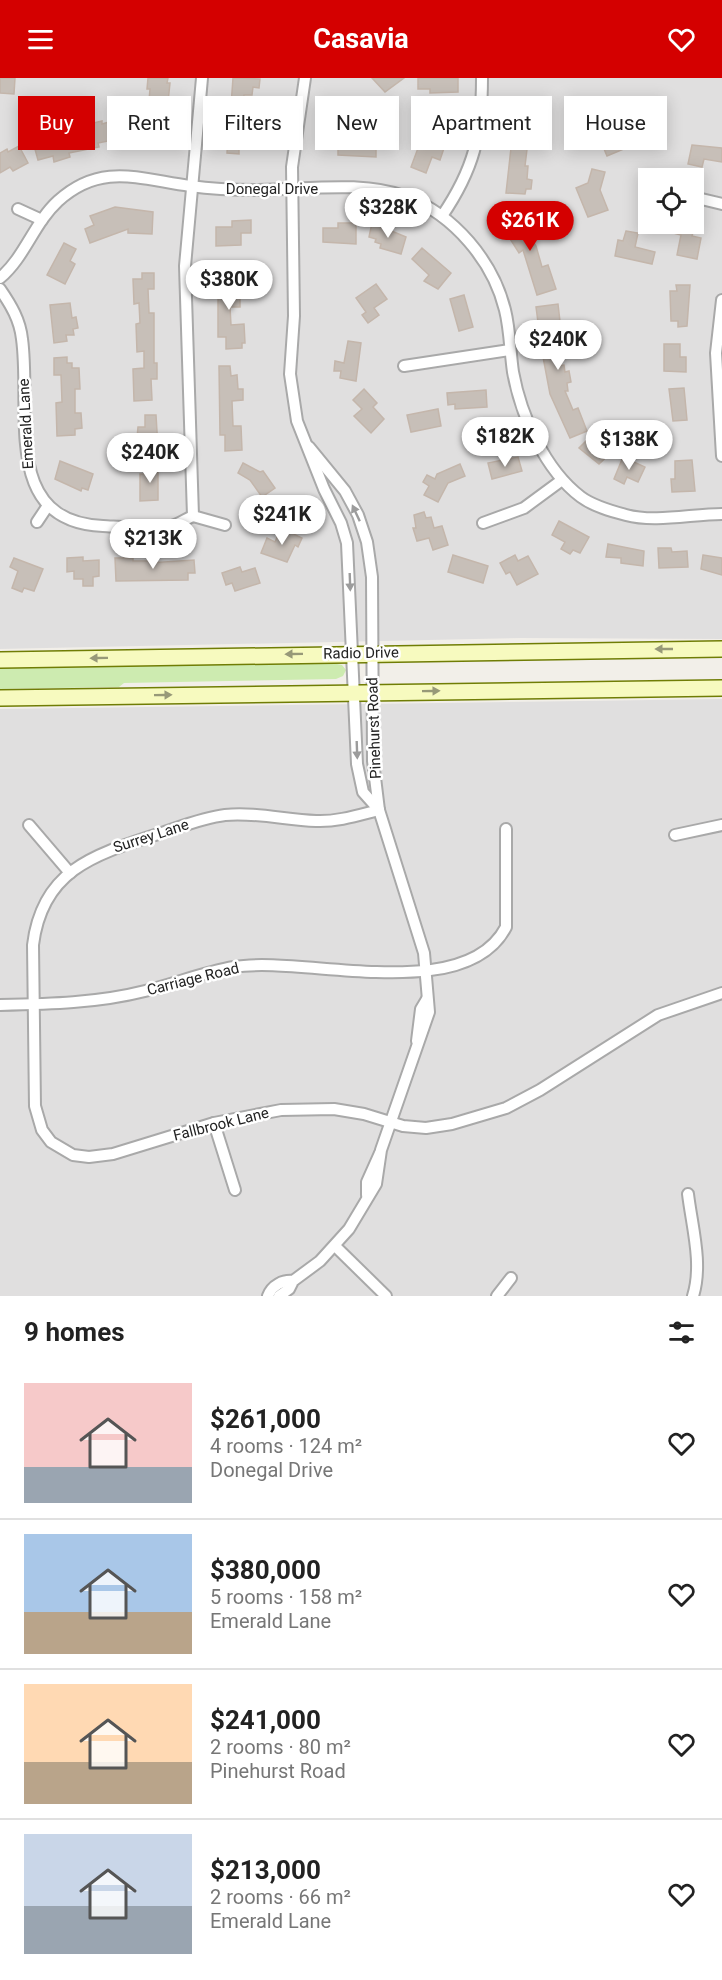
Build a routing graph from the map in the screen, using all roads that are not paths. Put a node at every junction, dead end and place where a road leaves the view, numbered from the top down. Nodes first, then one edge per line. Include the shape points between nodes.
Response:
1 (202, 78) edge
2 (305, 78) edge
3 (482, 78) edge
4 (191, 186) junction
5 (291, 190) junction
6 (704, 200) edge
7 (722, 204) edge
8 (18, 209) dead end
9 (441, 216) junction
10 (42, 220) junction
11 (0, 278) edge
12 (0, 289) edge
13 (722, 300) edge
14 (510, 350) junction
15 (404, 366) dead end
16 (309, 447) junction
17 (722, 456) edge
18 (561, 480) junction
19 (47, 507) junction
20 (722, 514) edge
21 (193, 516) junction
22 (37, 522) dead end
23 (483, 523) dead end
24 (225, 525) dead end
25 (722, 649) edge
26 (352, 653) junction
27 (373, 653) junction
28 (0, 660) edge
29 (722, 688) edge
30 (355, 692) junction
31 (372, 692) junction
32 (0, 698) edge
33 (379, 810) junction
34 (29, 825) dead end
35 (722, 825) edge
36 (506, 829) dead end
37 (675, 835) dead end
38 (70, 873) junction
39 (426, 969) junction
40 (722, 993) edge
41 (32, 1004) junction
42 (0, 1005) edge
43 (391, 1121) junction
44 (214, 1123) junction
45 (235, 1190) dead end
46 (688, 1194) dead end
47 (335, 1246) junction
48 (511, 1278) dead end
49 (293, 1281) junction
50 (268, 1296) edge
51 (279, 1296) edge
52 (386, 1296) edge
53 (497, 1296) edge
54 (693, 1296) edge

1 - 4 street
2 - 5 street, Pinehurst Road
3 - 9 street via 477,150 467,176
4 - 5 street, Donegal Drive
4 - 10 street, Donegal Drive via 119,174 98,178 57,202
4 - 21 street via 185,266
5 - 9 street, Donegal Drive via 393,194 408,197
5 - 16 street, Pinehurst Road via 294,316 290,374 297,421
6 - 7 street
8 - 10 street
9 - 14 street, Donegal Drive via 472,245 496,284 505,310
10 - 11 street, Donegal Drive via 22,255
12 - 19 street, Emerald Lane via 16,315 23,341 26,466 34,490
13 - 17 street via 716,353
14 - 15 street
14 - 18 street, Donegal Drive via 532,428
16 -> 26 street, Pinehurst Road via 347,543
27 -> 16 street, Pinehurst Road via 371,570 364,533 337,478
18 - 20 street, Donegal Drive via 583,498 629,516
18 - 23 street via 524,508
19 - 21 street, Emerald Lane via 69,521 92,526 172,526
19 - 22 street
21 - 24 street
25 -> 27 main road, Radio Drive
26 - 27 main road, Radio Drive
26 -> 28 main road, Radio Drive
26 - 30 street, Pinehurst Road
27 - 31 street, Pinehurst Road
31 -> 29 main road
30 - 31 main road
32 -> 30 main road
30 -> 33 street, Pinehurst Road via 360,782 363,792
31 - 33 street, Pinehurst Road via 373,761
33 - 38 street, Surrey Lane via 317,821 225,815 110,849 87,859
33 - 39 street, Pinehurst Road
34 - 38 street
35 - 37 street
36 - 39 street, Carriage Road via 508,914 499,940 461,962
38 - 41 street, Surrey Lane via 58,883 35,926
39 - 41 street, Carriage Road via 369,974 256,965 232,967 118,997
39 - 43 street, Pinehurst Road via 427,999
40 - 43 street, Fallbrook Lane via 658,1015 540,1090 490,1114 426,1128
41 - 42 street, Carriage Road
41 - 44 street, Fallbrook Lane via 37,1117 42,1130 62,1151 101,1156
43 - 44 street, Fallbrook Lane via 334,1109 305,1108
43 - 47 street, Pinehurst Road via 367,1182 367,1195 349,1230
44 - 45 street
46 - 54 street via 697,1266
47 - 49 street, Pinehurst Road
47 - 52 street
48 - 53 street
49 - 50 street, Pinehurst Road via 284,1280
49 - 51 street, Pinehurst Road via 290,1289

